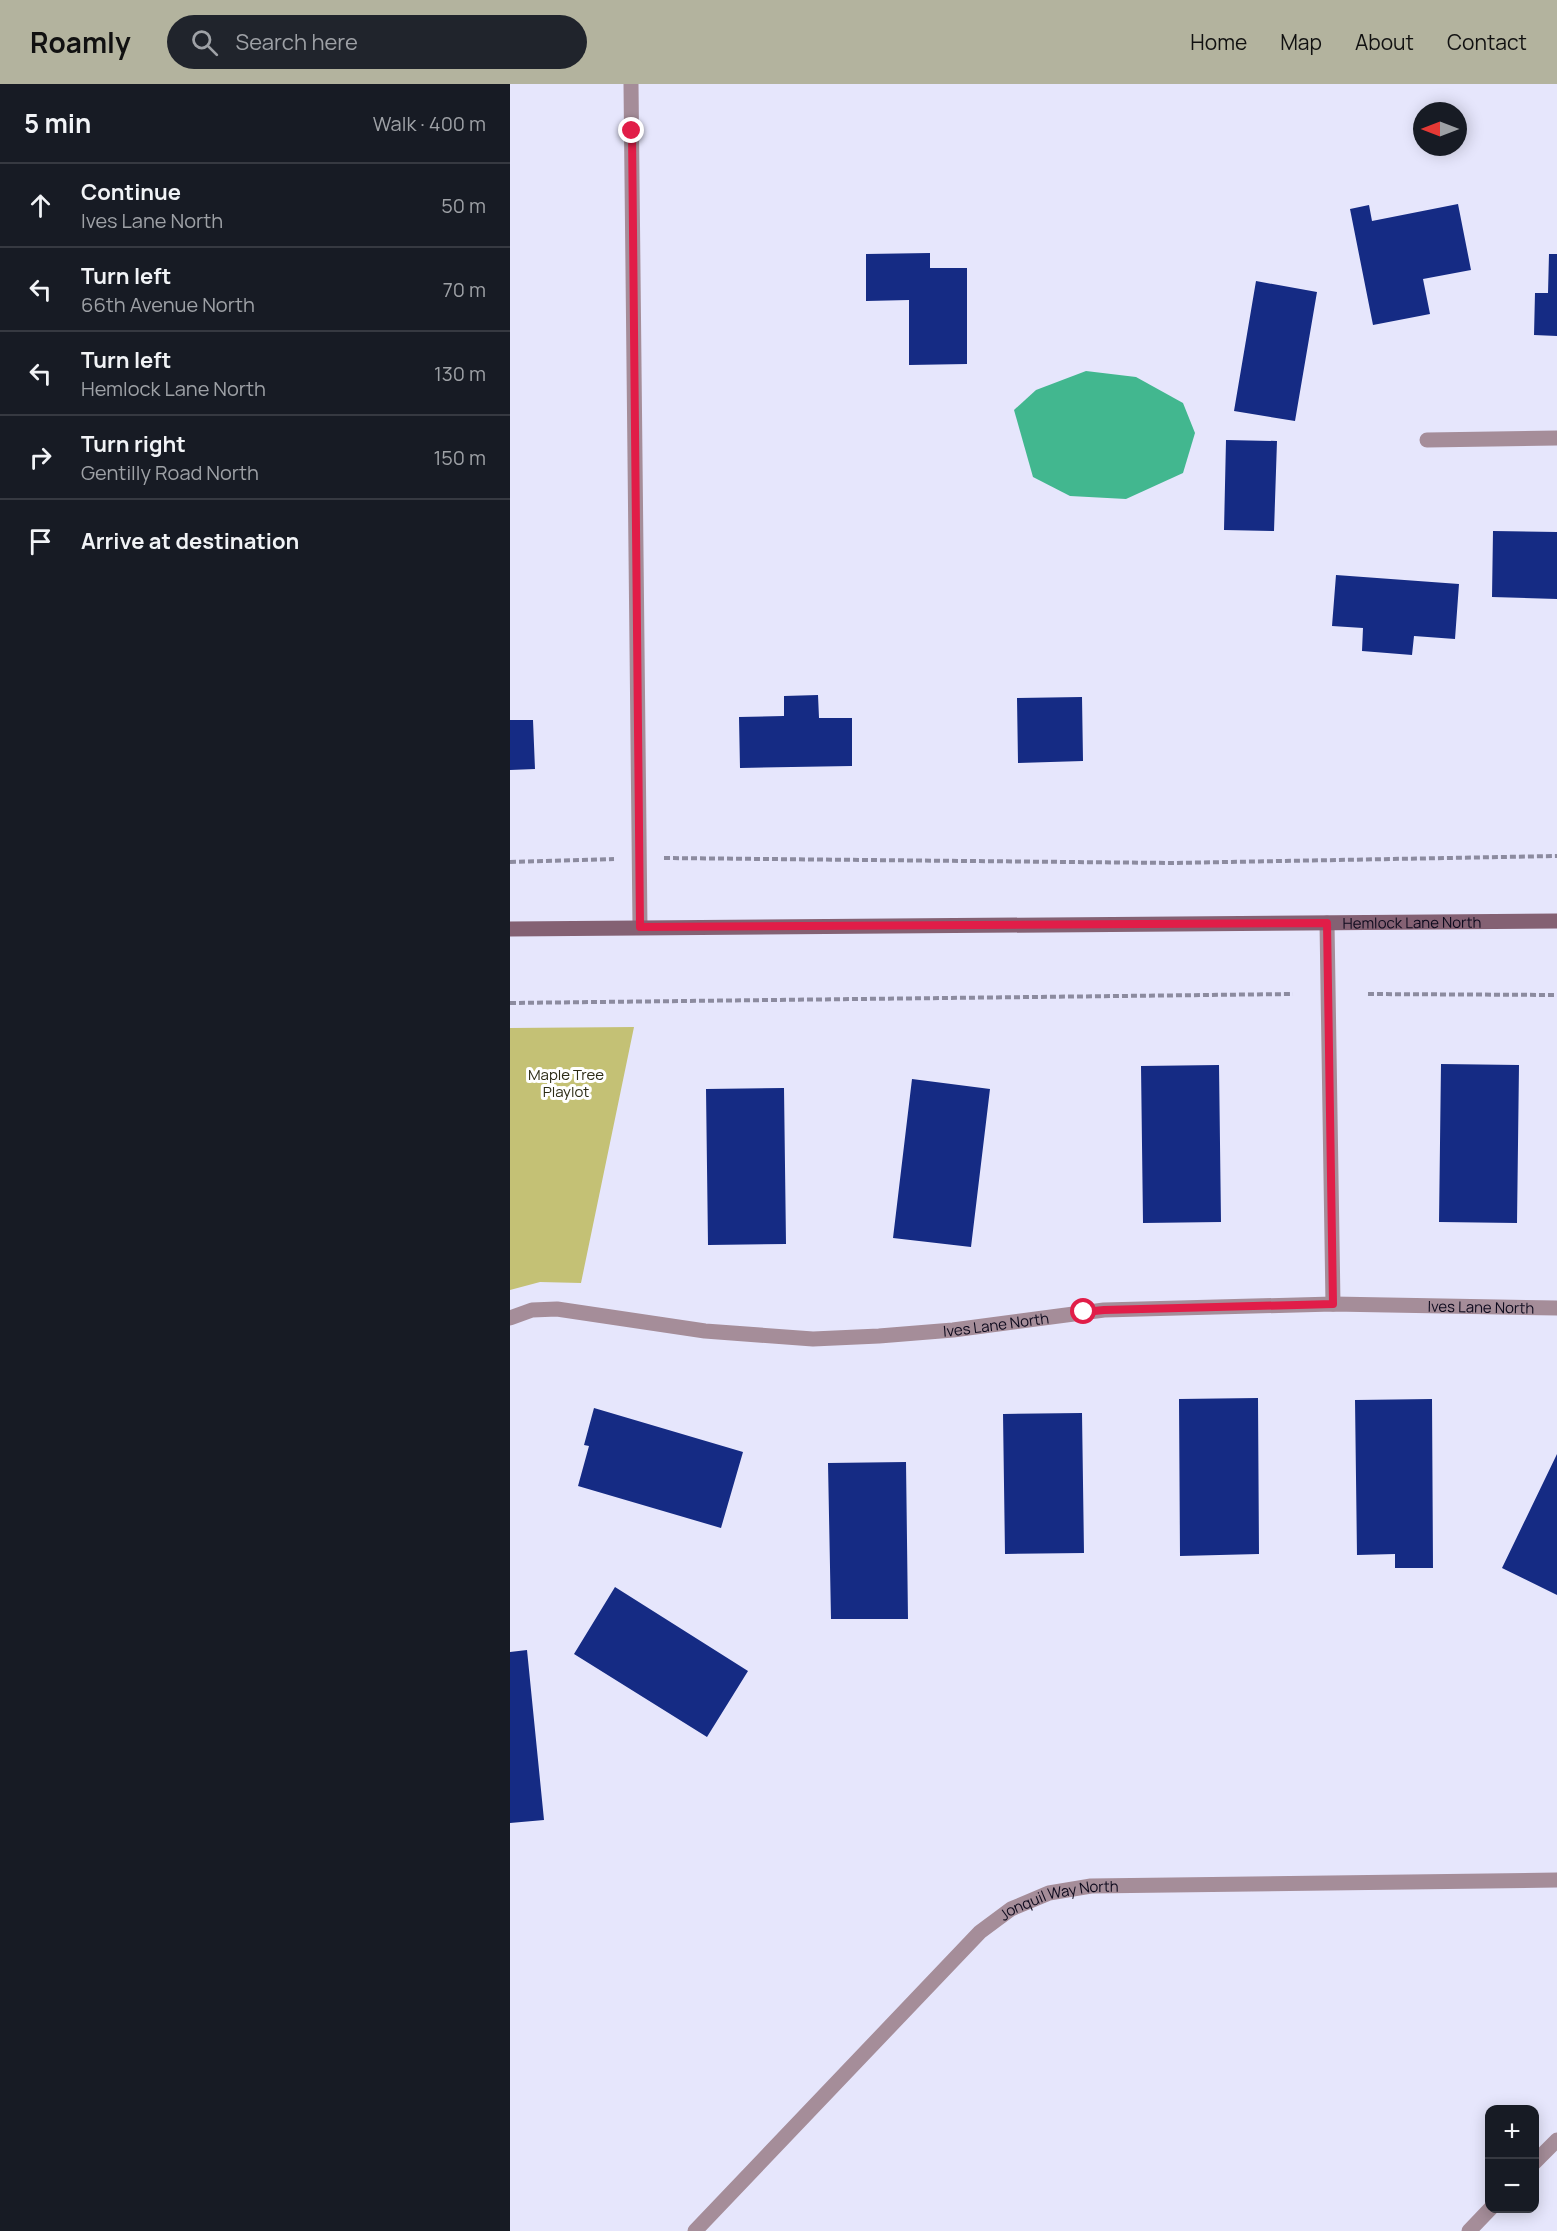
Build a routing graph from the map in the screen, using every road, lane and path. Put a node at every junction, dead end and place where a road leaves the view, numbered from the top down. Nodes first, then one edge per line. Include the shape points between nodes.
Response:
1 (631, 84) edge
2 (1557, 438) edge
3 (1427, 440) dead end
4 (1557, 856) edge
5 (639, 858) junction
6 (510, 862) edge
7 (1557, 921) edge
8 (1327, 923) junction
9 (640, 927) junction
10 (510, 929) edge
11 (1293, 994) dead end
12 (1368, 994) dead end
13 (1557, 995) edge
14 (510, 1003) edge
15 (1333, 1304) junction
16 (1557, 1308) edge
17 (510, 1318) edge
18 (1557, 1880) edge
19 (1557, 2140) edge
20 (1538, 2159) edge
21 (1486, 2213) edge
22 (695, 2231) edge
23 (1469, 2231) edge

1 - 5 street
2 - 3 street
4 - 5 path via 1172,863
5 - 6 path
5 - 9 street
7 - 8 main road, Hemlock Lane North
8 - 9 main road, Hemlock Lane North
8 - 15 street
9 - 10 main road, Hemlock Lane North
11 - 14 path
12 - 13 path
15 - 16 street, Ives Lane North
15 - 17 street, Ives Lane North via 1104,1310 953,1330 813,1340 705,1331 557,1309 532,1310
18 - 22 street, Jonquil Way North via 1091,1886 1049,1893 1011,1909 980,1932
19 - 20 street
21 - 23 street

